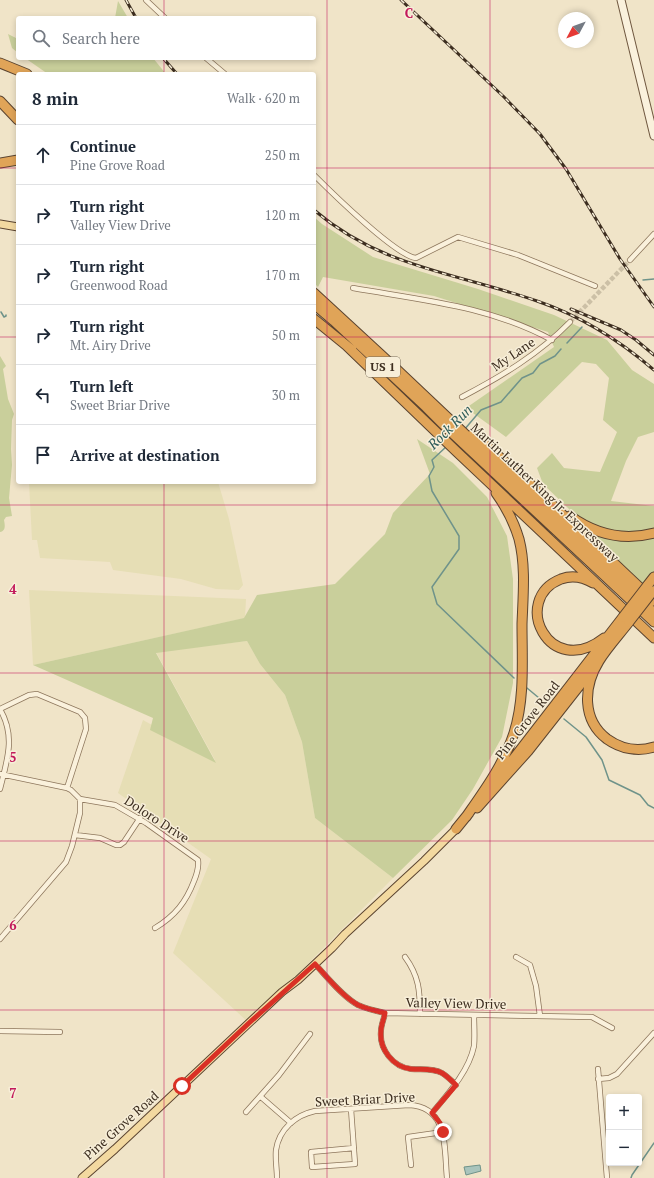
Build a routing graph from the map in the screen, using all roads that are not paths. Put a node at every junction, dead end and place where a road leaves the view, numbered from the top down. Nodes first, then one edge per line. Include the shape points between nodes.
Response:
1 (146, 0) edge
2 (621, 0) edge
3 (163, 16) edge
4 (208, 60) edge
5 (0, 63) edge
6 (22, 72) edge
7 (223, 72) edge
8 (0, 101) edge
9 (16, 118) edge
10 (654, 136) edge
11 (16, 160) edge
12 (0, 163) edge
13 (316, 177) edge
14 (0, 224) edge
15 (16, 227) edge
16 (654, 234) edge
17 (630, 260) tunnel mouth
18 (595, 286) dead end
19 (316, 287) edge
20 (353, 288) dead end
21 (316, 294) edge
22 (316, 306) edge
23 (316, 321) edge
24 (570, 322) tunnel mouth
25 (552, 340) junction
26 (462, 397) dead end
27 (451, 430) junction
28 (465, 443) junction
29 (474, 468) junction
30 (528, 482) junction
31 (654, 534) edge
32 (654, 577) edge
33 (603, 589) junction
34 (651, 589) edge
35 (654, 601) edge
36 (654, 613) edge
37 (626, 620) junction
38 (654, 622) edge
39 (616, 626) junction
40 (654, 638) edge
41 (598, 662) junction
42 (0, 709) edge
43 (654, 747) edge
44 (2, 774) edge
45 (67, 788) junction
46 (0, 789) edge
47 (80, 799) junction
48 (466, 817) junction
49 (140, 818) junction
50 (456, 829) junction
51 (75, 835) junction
52 (155, 928) dead end
53 (345, 934) junction
54 (0, 939) edge
55 (405, 957) dead end
56 (516, 957) dead end
57 (315, 964) junction
58 (282, 992) junction
59 (385, 1013) junction
60 (420, 1014) junction
61 (474, 1015) junction
62 (540, 1016) junction
63 (612, 1028) dead end
64 (0, 1031) edge
65 (60, 1032) dead end
66 (654, 1033) edge
67 (310, 1034) dead end
68 (598, 1069) dead end
69 (598, 1079) junction
70 (456, 1085) junction
71 (261, 1097) junction
72 (351, 1109) junction
73 (246, 1112) dead end
74 (432, 1113) junction
75 (291, 1123) junction
76 (443, 1132) junction
77 (354, 1148) junction
78 (411, 1165) dead end
79 (82, 1178) edge
80 (277, 1178) edge
81 (446, 1178) edge
82 (607, 1178) edge

1 - 3 street
2 - 10 main road
4 - 7 street
5 - 6 highway
8 - 9 highway
11 - 12 highway
13 - 18 street via 387,242 411,257 416,258 458,237 518,255
14 - 15 main road
16 - 17 street
19 - 27 highway
20 - 25 street via 436,301 474,310 524,327
21 - 27 highway, Martin Luther King Jr. Expressway / US 1
22 - 27 highway, Martin Luther King Jr. Expressway / US 1
23 - 27 highway via 424,412
24 - 25 street, My Lane
25 - 26 street, My Lane via 514,368
27 - 28 highway
27 - 28 highway
28 - 29 highway
28 - 30 highway
28 - 36 highway, Martin Luther King Jr. Expressway
28 - 38 highway, Martin Luther King Jr. Expressway
29 - 33 highway
29 - 48 highway via 505,506 519,540 523,573 521,689 516,724 506,753
30 - 31 highway via 570,516 589,527 610,535 627,537
30 - 35 highway
32 - 34 highway
33 - 39 highway via 577,577 555,582 544,591 538,605 537,619 540,628 554,645 573,650 594,645
33 - 40 highway
34 - 37 highway, bridge
37 - 39 highway
37 - 41 highway
39 - 48 highway, Pine Grove Road
41 - 43 highway via 589,682 587,700 590,717 596,727 606,738 622,747 640,750
41 - 50 highway, Pine Grove Road via 518,763
42 - 44 street via 7,724 9,739
42 - 45 street via 29,695 37,694 82,714 86,729
44 - 45 street
44 - 46 street
45 - 47 street
47 - 49 street, Doloro Drive via 115,805
47 - 51 street
48 - 50 highway, Pine Grove Road
49 - 51 street via 120,845 100,838
49 - 52 street, Doloro Drive via 198,860 199,868 185,901
50 - 53 main road, Pine Grove Road
51 - 54 street via 66,862
53 - 57 main road, Pine Grove Road
53 - 58 main road, Pine Grove Road via 295,977
55 - 60 street via 413,968 418,984
56 - 62 street via 530,965
57 - 58 main road, Pine Grove Road
57 - 59 street, Valley View Drive via 355,1003
58 - 79 main road, Pine Grove Road
59 - 60 street, Valley View Drive
59 - 70 street via 380,1030 381,1039 386,1053 394,1062 409,1068 441,1073
60 - 61 street, Valley View Drive
61 - 62 street, Valley View Drive
61 - 70 street via 474,1046
62 - 63 street, Valley View Drive via 592,1017
64 - 65 street
66 - 69 street via 617,1074
67 - 71 street
68 - 69 street
69 - 82 street
70 - 74 street
71 - 73 street
71 - 75 street
72 - 74 street, Sweet Briar Drive via 409,1105 419,1106
72 - 75 street, Sweet Briar Drive via 308,1113
72 - 77 street
74 - 76 street, Sweet Briar Drive
75 - 80 street, Sweet Briar Drive via 282,1133 277,1146
76 - 78 street via 408,1137
76 - 81 street, Sweet Briar Drive
77 - 77 street via 355,1164 312,1167 311,1152

